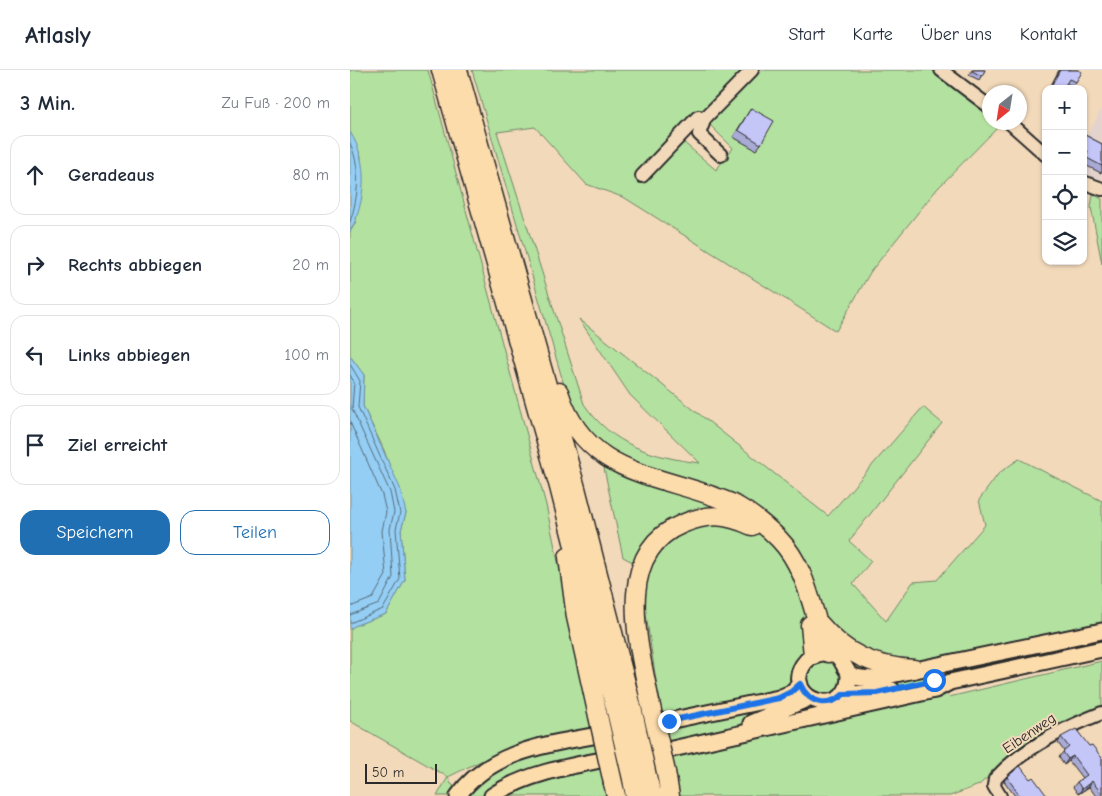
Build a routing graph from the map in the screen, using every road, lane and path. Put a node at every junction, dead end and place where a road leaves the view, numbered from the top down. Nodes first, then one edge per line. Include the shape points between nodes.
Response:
1 (441, 70) edge
2 (458, 70) edge
3 (752, 70) edge
4 (941, 70) edge
5 (982, 101) edge
6 (705, 118) junction
7 (1018, 130) edge
8 (1042, 151) edge
9 (721, 155) dead end
10 (642, 176) dead end
11 (1087, 183) edge
12 (1102, 189) edge
13 (533, 332) junction
14 (559, 487) junction
15 (816, 618) junction
16 (1102, 632) edge
17 (1102, 649) edge
18 (820, 654) junction
19 (914, 669) junction
20 (849, 674) junction
21 (950, 682) junction
22 (800, 684) junction
23 (844, 694) junction
24 (809, 698) junction
25 (624, 709) junction
26 (1102, 712) edge
27 (637, 753) junction
28 (638, 783) edge
29 (615, 789) edge
30 (458, 796) edge
31 (492, 796) edge
32 (652, 796) edge
33 (670, 796) edge
34 (1000, 796) edge

1 - 14 highway
2 - 13 highway
3 - 6 street
4 - 5 street
6 - 9 street via 699,134
6 - 10 street via 698,117
7 - 8 street
11 - 12 street
13 - 15 highway via 543,341 561,401 572,421 599,452 622,468 732,504 756,518 781,541 800,570
13 - 25 highway via 576,488
14 - 25 highway
14 - 29 highway, bridge via 576,616
15 - 18 highway
15 - 19 highway via 841,645 862,658 879,665
16 - 19 main road
17 - 21 main road
18 - 20 main road via 842,660
18 - 22 main road via 807,659 800,671
18 - 33 highway, bridge via 794,572 775,545 751,525 727,516 701,516 669,530 648,551 636,592 638,642
19 - 20 main road via 872,679
20 - 23 main road
21 - 23 main road via 934,680 877,693
21 - 27 main road via 935,690 650,754
22 - 24 main road
22 - 30 main road via 779,698 537,748 477,774
23 - 24 main road via 823,703
24 - 27 main road via 755,722
25 - 28 highway, bridge
26 - 34 street, Eibenweg via 1063,729 1018,758 995,779 994,786
27 - 31 main road via 527,778
28 - 32 highway

